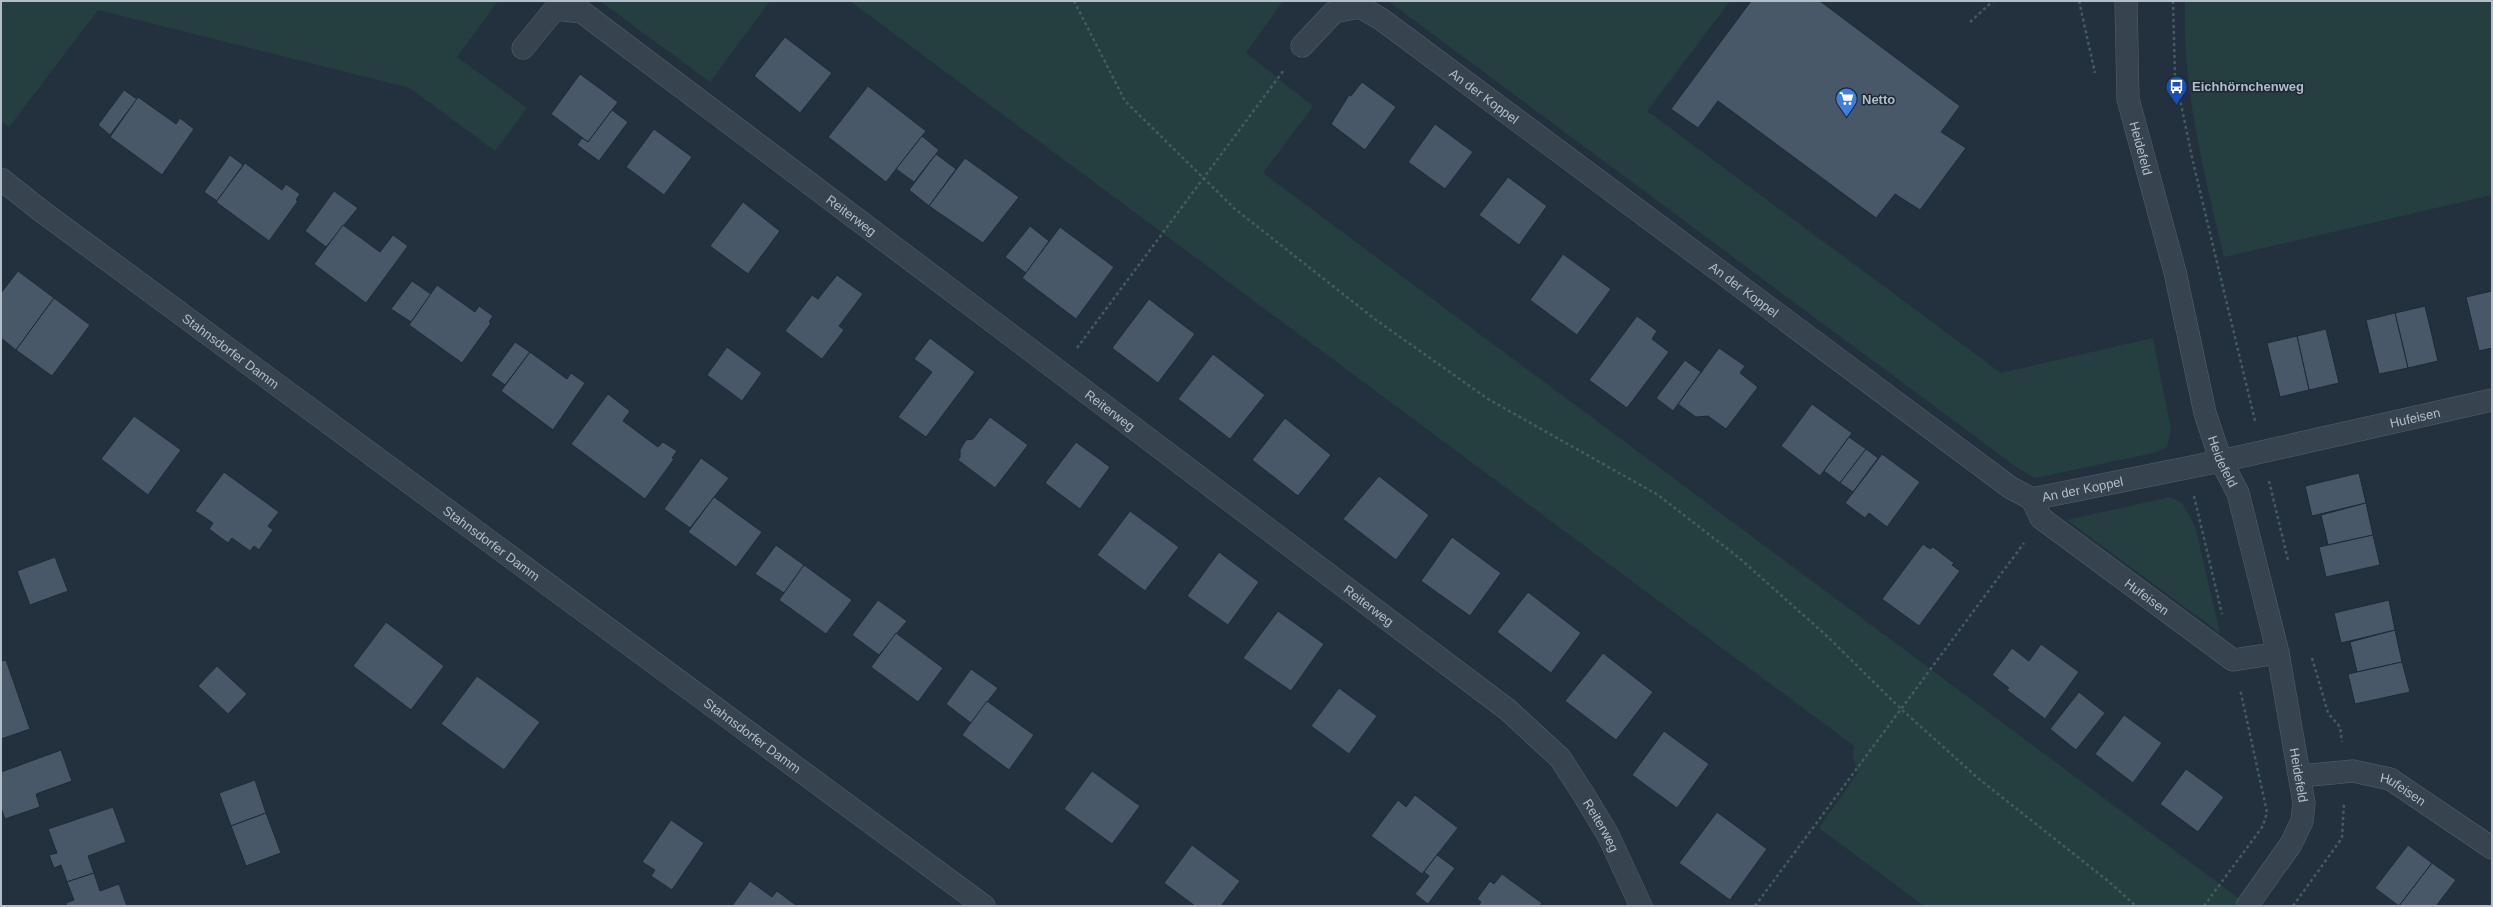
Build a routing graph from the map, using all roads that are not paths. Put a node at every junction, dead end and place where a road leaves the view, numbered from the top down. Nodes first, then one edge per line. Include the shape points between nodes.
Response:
1 (2126, 1) edge
2 (1302, 46) road end
3 (524, 48) dead end
4 (1, 179) edge
5 (2492, 400) edge
6 (2221, 461) junction
7 (2032, 499) junction
8 (2278, 653) junction
9 (2300, 776) junction
10 (2492, 848) edge
11 (984, 906) edge
12 (1641, 906) edge
13 (2247, 906) edge

1 - 6 street, Heidefeld via 2128,99 2175,272 2205,412
2 - 7 street, An der Koppel via 1334,12 1360,7 1381,20 2011,488
3 - 12 street, Reiterweg via 555,9 582,12 1508,710 1560,758 1608,835
4 - 11 street, Stahnsdorfer Damm
5 - 6 street, Hufeisen
6 - 7 street, An der Koppel
6 - 8 street, Heidefeld via 2238,493
7 - 8 street, Hufeisen via 2042,518 2233,660
8 - 9 street, Heidefeld
9 - 10 street, Hufeisen via 2353,771 2390,780
9 - 13 street, Heidefeld via 2304,802 2302,821 2291,844

